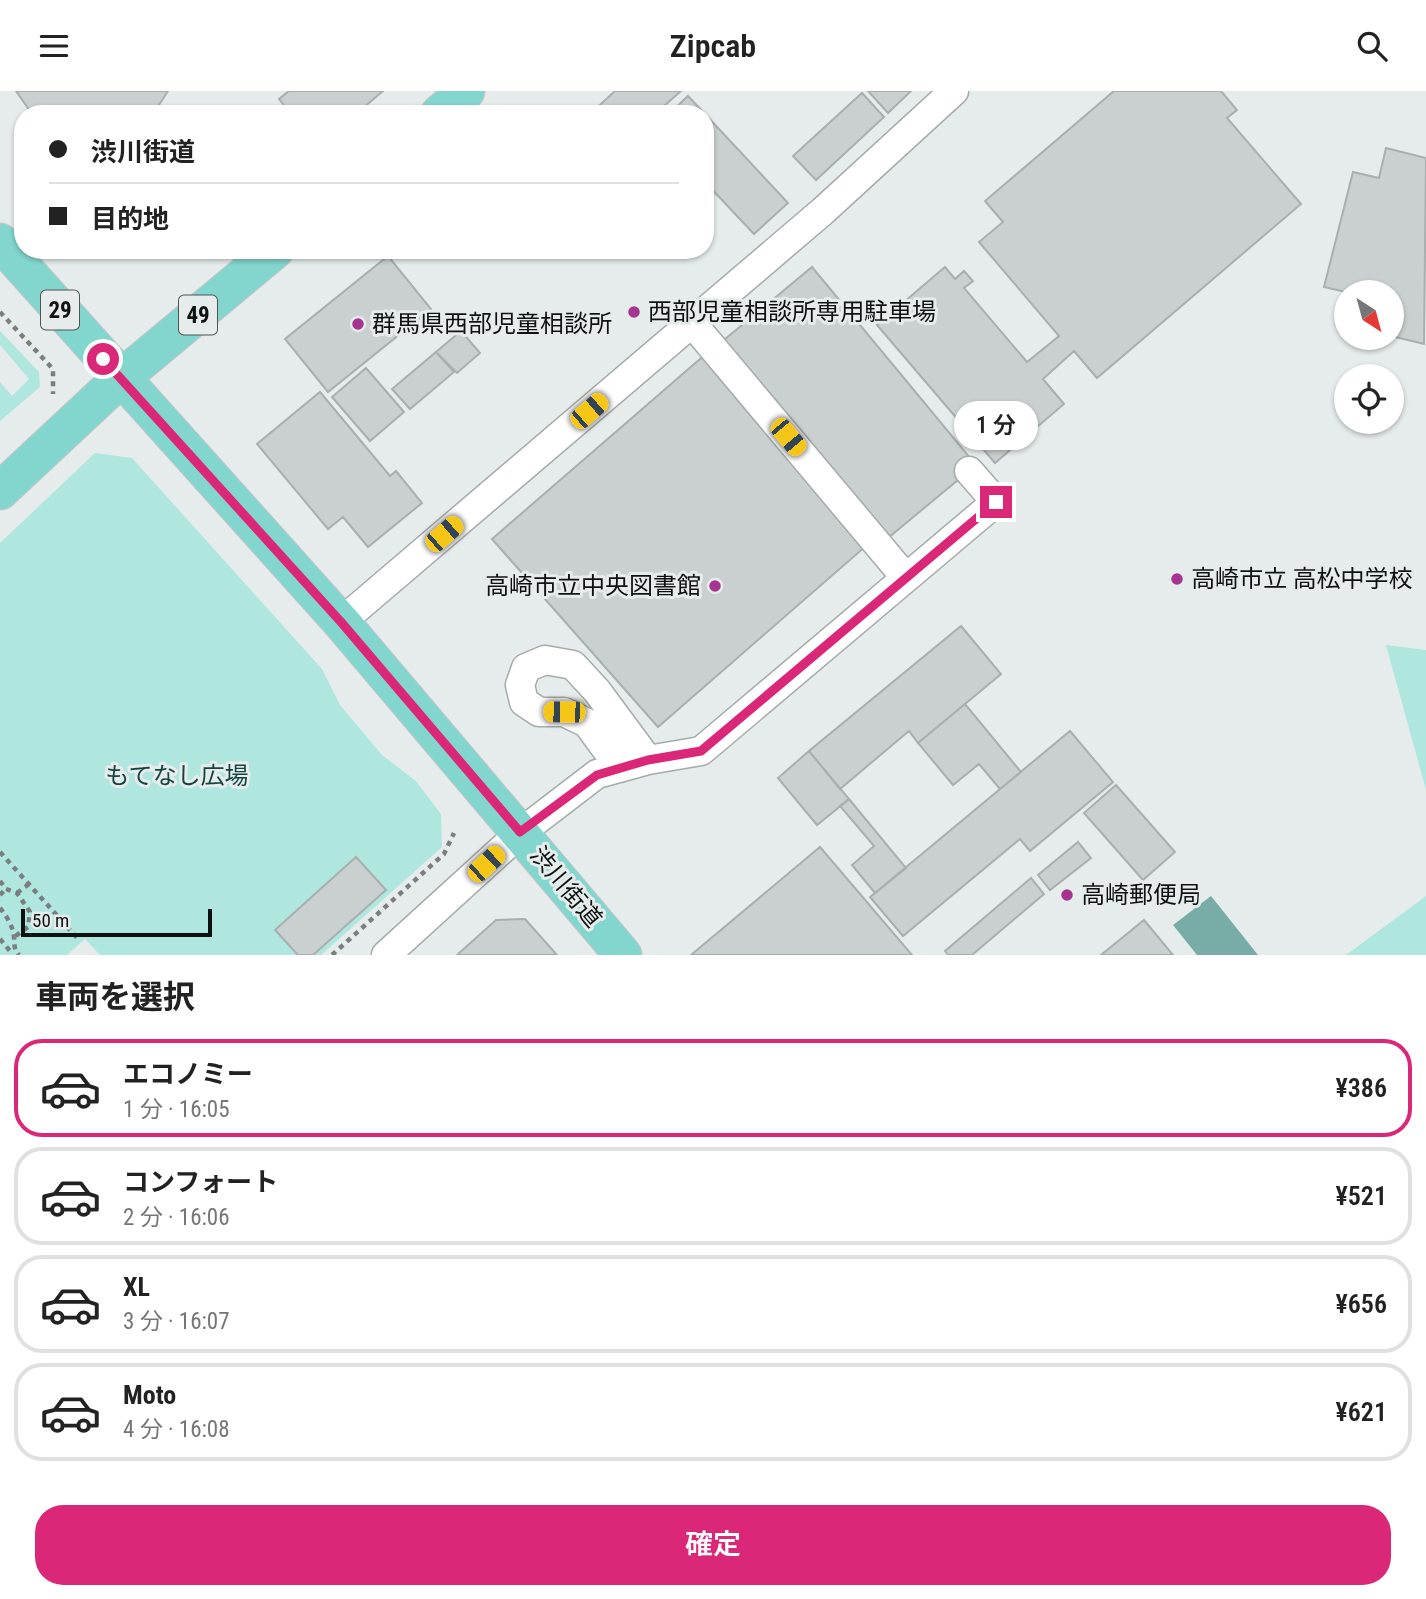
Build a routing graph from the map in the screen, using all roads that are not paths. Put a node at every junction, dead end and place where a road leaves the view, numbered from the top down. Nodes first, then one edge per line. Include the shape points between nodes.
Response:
1 (467, 91) edge
2 (954, 91) edge
3 (450, 105) edge
4 (0, 242) edge
5 (14, 258) edge
6 (15, 259) edge
7 (264, 259) edge
8 (692, 323) junction
9 (120, 379) junction
10 (969, 471) dead end
11 (0, 491) edge
12 (906, 578) junction
13 (341, 622) junction
14 (648, 760) junction
15 (620, 768) junction
16 (520, 832) junction
17 (386, 955) edge
18 (623, 955) edge

1 - 3 main road
2 - 8 street
4 - 5 main road, 29
6 - 9 main road, 29
7 - 9 main road, 49
8 - 12 street
8 - 13 street
9 - 11 main road, 49
9 - 13 main road, 渋川街道 / 29
10 - 12 street via 996,502
12 - 14 street via 701,751
13 - 16 main road, 渋川街道 / 29
14 - 15 street
14 - 15 street via 573,665 545,660 526,669 520,685 524,702 539,712 564,712 587,723
15 - 16 street via 597,775
16 - 17 street
16 - 18 main road, 渋川街道 / 29

